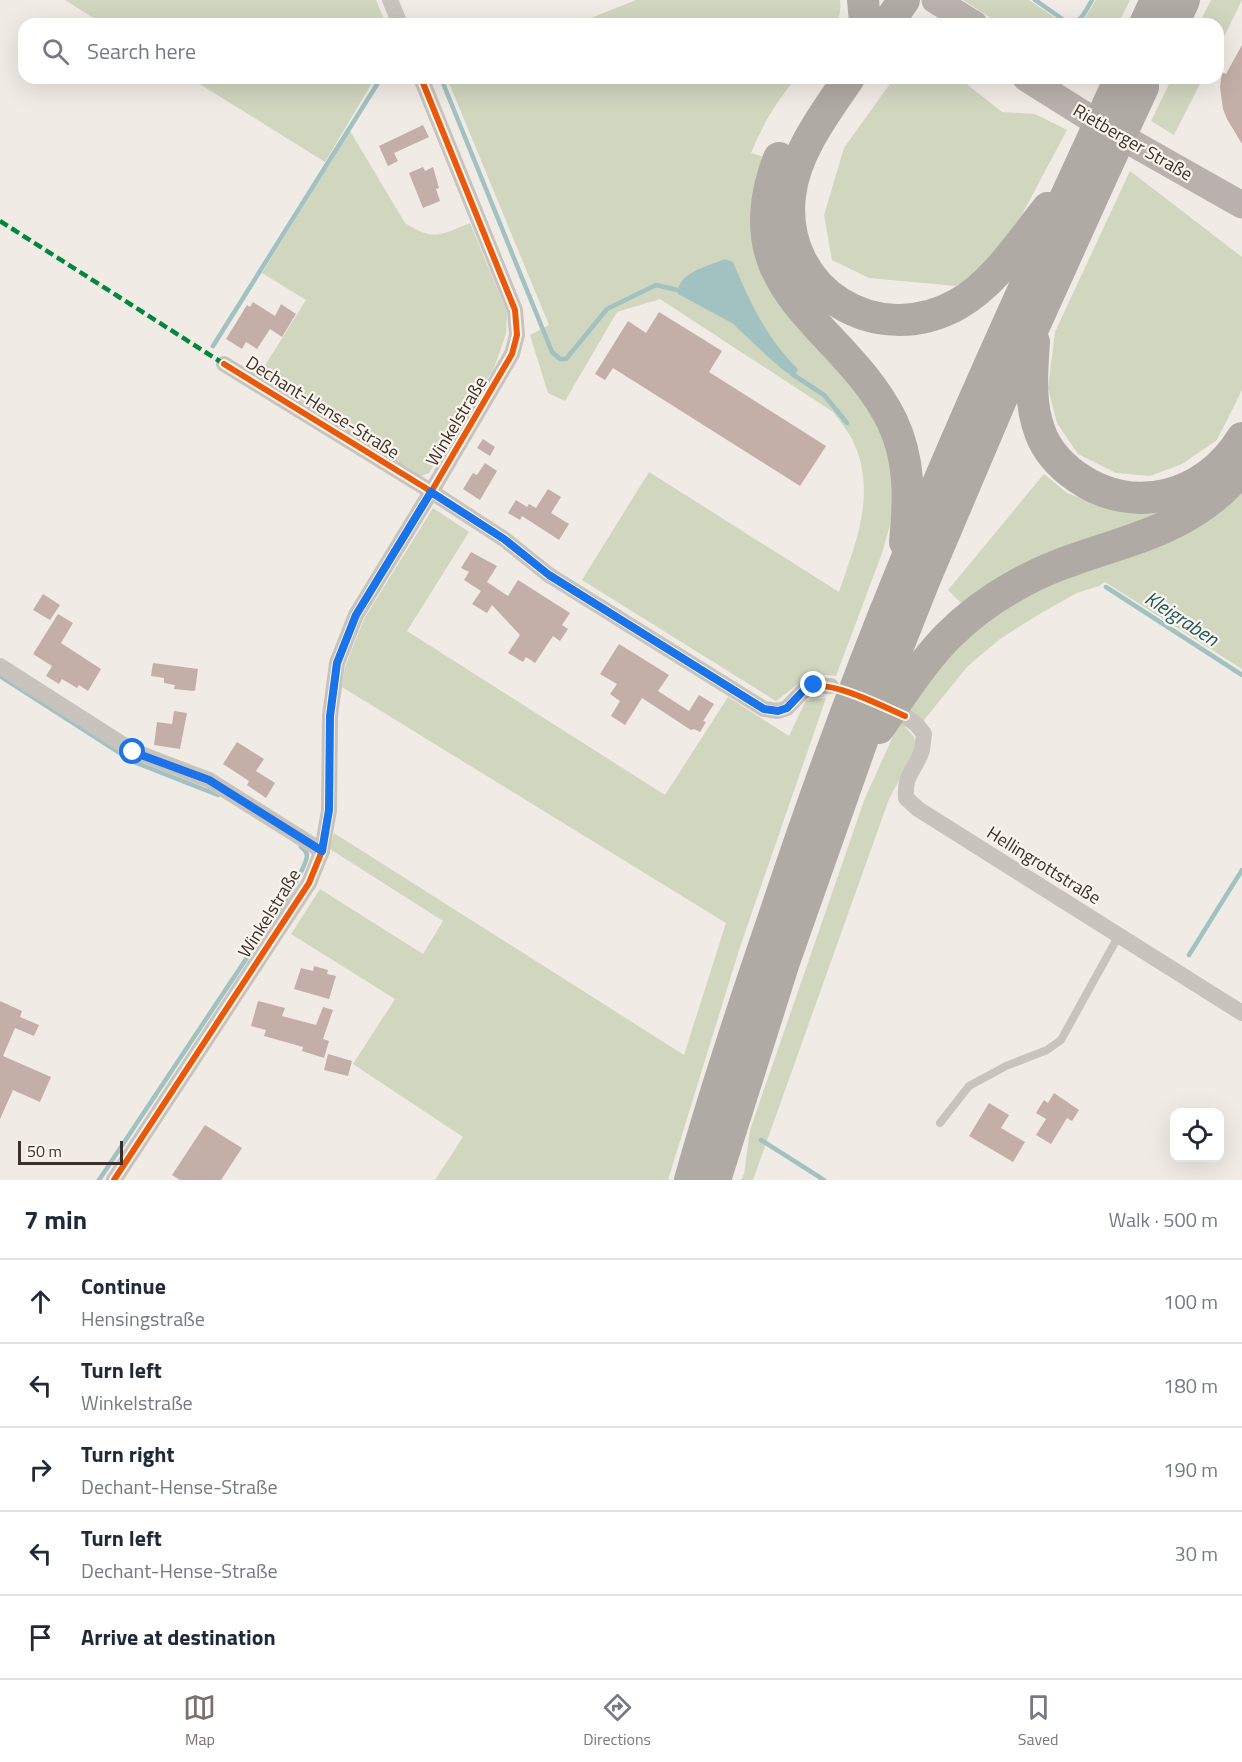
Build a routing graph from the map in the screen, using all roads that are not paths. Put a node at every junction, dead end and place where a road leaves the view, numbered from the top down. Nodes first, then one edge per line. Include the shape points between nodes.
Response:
1 (390, 0) edge
2 (905, 0) edge
3 (936, 0) edge
4 (1156, 0) edge
5 (1185, 0) edge
6 (872, 14) edge
7 (397, 18) edge
8 (934, 18) edge
9 (964, 18) edge
10 (1148, 18) edge
11 (1176, 18) edge
12 (423, 84) edge
13 (824, 84) edge
14 (845, 84) edge
15 (1036, 84) edge
16 (1069, 84) edge
17 (1135, 84) edge
18 (1090, 164) junction
19 (1242, 184) edge
20 (1242, 205) edge
21 (1036, 320) junction
22 (224, 364) dead end
23 (1242, 438) edge
24 (1242, 469) edge
25 (431, 492) junction
26 (902, 570) junction
27 (0, 666) edge
28 (831, 686) dead end
29 (905, 716) dead end
30 (852, 766) junction
31 (322, 851) junction
32 (1119, 935) junction
33 (1242, 1013) edge
34 (940, 1123) dead end
35 (114, 1180) edge
36 (690, 1180) edge
37 (715, 1180) edge

1 - 7 street
2 - 6 highway
2 - 8 main road
3 - 9 main road
4 - 10 highway
5 - 11 highway
12 - 25 street, Winkelstraße via 515,310 517,335 513,354
13 - 26 highway via 781,154 767,204 767,235 773,261 789,293 870,387 900,442 909,501
14 - 18 highway via 804,150 792,185 789,215 798,255 809,274 841,305 861,314 890,320 920,319 960,303 996,273
15 - 20 main road, Rietberger Straße
16 - 19 main road, Rietberger Straße
17 - 18 highway, bridge
18 - 21 highway
18 - 26 highway via 1014,310
21 - 23 highway via 1031,383 1040,433 1053,457 1090,486 1134,498 1157,498 1182,491 1204,479 1233,453
21 - 30 highway via 924,581
22 - 25 street, Dechant-Hense-Straße
24 - 30 highway via 1218,494 1184,519 1055,567 1014,586 977,611 948,636 914,677
25 - 28 street, Dechant-Hense-Straße via 504,539 549,575 764,709 787,708 805,689
25 - 31 street, Winkelstraße via 356,615 337,663 330,716 329,810
26 - 36 highway via 794,856
27 - 31 street via 133,752 209,780
29 - 32 street, Hellingrottstraße via 924,734 922,751 907,777 906,798
30 - 37 highway
31 - 35 street, Winkelstraße via 309,883
32 - 33 street, Hellingrottstraße
32 - 34 lane via 1061,1040 969,1086

